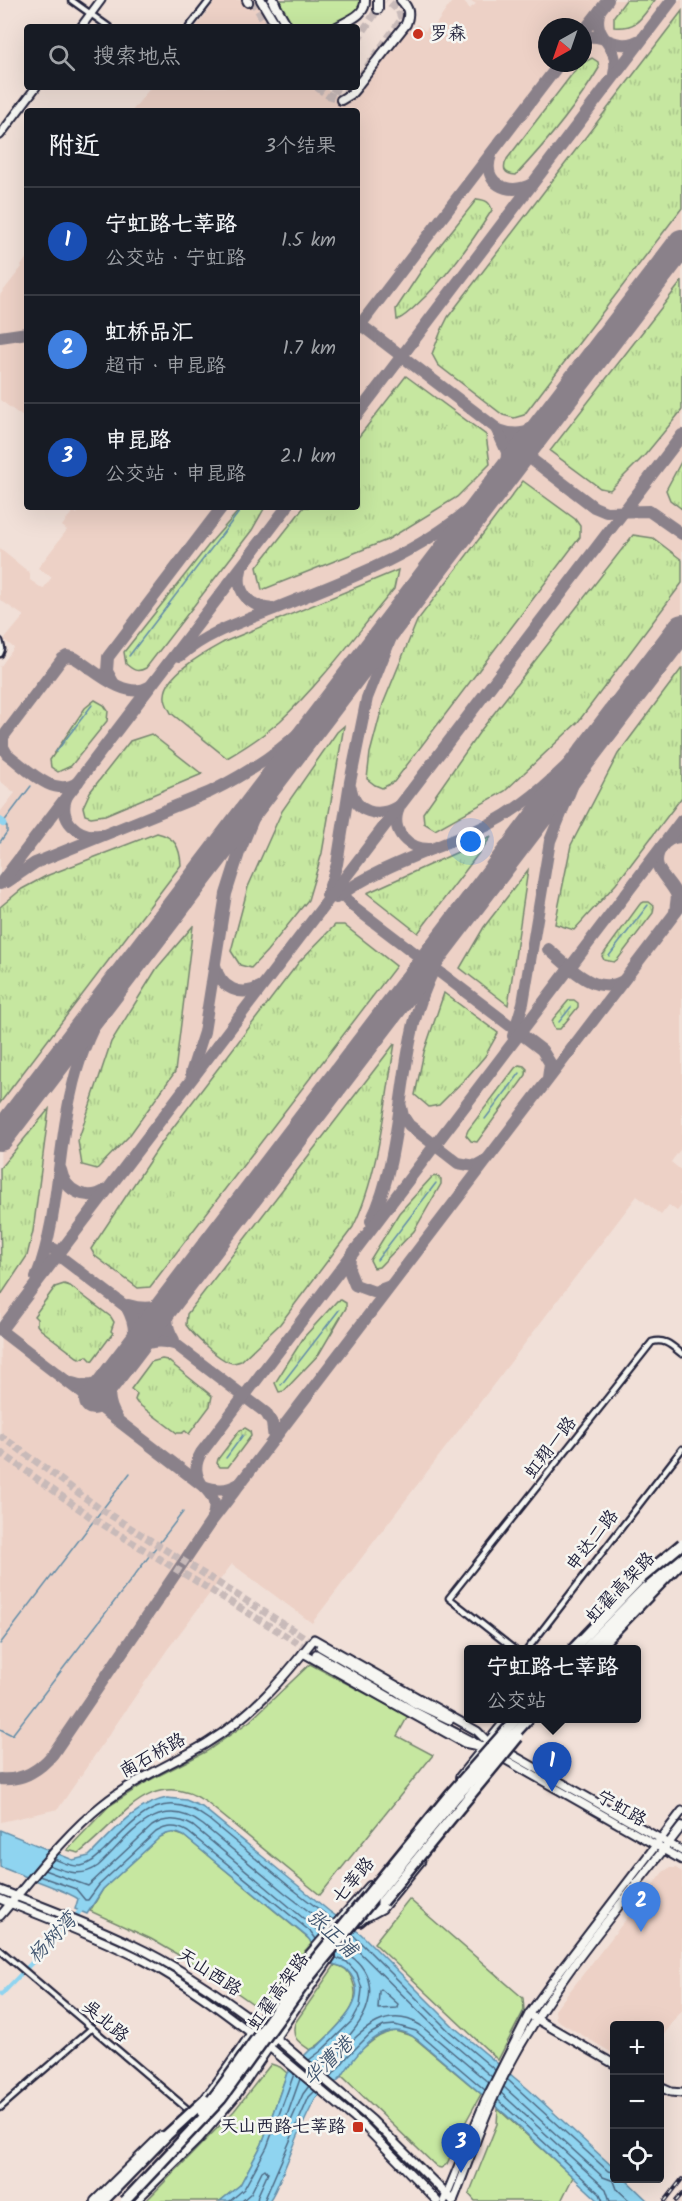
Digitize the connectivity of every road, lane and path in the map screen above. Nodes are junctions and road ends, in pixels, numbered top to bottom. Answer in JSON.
{"nodes":[{"id":1,"x":71,"y":0,"type":"edge"},
{"id":2,"x":101,"y":0,"type":"edge"},
{"id":3,"x":210,"y":0,"type":"edge"},
{"id":4,"x":365,"y":0,"type":"edge"},
{"id":5,"x":378,"y":0,"type":"edge"},
{"id":6,"x":401,"y":0,"type":"edge"},
{"id":7,"x":267,"y":1,"type":"edge"},
{"id":8,"x":378,"y":9,"type":"tunnel mouth"},
{"id":9,"x":91,"y":14,"type":"junction"},
{"id":10,"x":83,"y":24,"type":"edge"},
{"id":11,"x":105,"y":24,"type":"edge"},
{"id":12,"x":191,"y":24,"type":"edge"},
{"id":13,"x":276,"y":24,"type":"edge"},
{"id":14,"x":286,"y":24,"type":"edge"},
{"id":15,"x":342,"y":24,"type":"edge"},
{"id":16,"x":360,"y":83,"type":"edge"},
{"id":17,"x":34,"y":90,"type":"edge"},
{"id":18,"x":354,"y":90,"type":"edge"},
{"id":19,"x":341,"y":99,"type":"dead end"},
{"id":20,"x":0,"y":135,"type":"edge"},
{"id":21,"x":0,"y":641,"type":"edge"},
{"id":22,"x":1,"y":652,"type":"edge"},
{"id":23,"x":682,"y":1354,"type":"edge"},
{"id":24,"x":682,"y":1449,"type":"edge"},
{"id":25,"x":681,"y":1546,"type":"edge"},
{"id":26,"x":682,"y":1564,"type":"edge"},
{"id":27,"x":314,"y":1639,"type":"joint"},
{"id":28,"x":510,"y":1645,"type":"edge"},
{"id":29,"x":531,"y":1645,"type":"edge"},
{"id":30,"x":579,"y":1645,"type":"edge"},
{"id":31,"x":589,"y":1645,"type":"edge"},
{"id":32,"x":602,"y":1645,"type":"edge"},
{"id":33,"x":303,"y":1653,"type":"junction"},
{"id":34,"x":405,"y":1690,"type":"junction"},
{"id":35,"x":428,"y":1711,"type":"junction"},
{"id":36,"x":504,"y":1723,"type":"edge"},
{"id":37,"x":513,"y":1723,"type":"edge"},
{"id":38,"x":527,"y":1723,"type":"edge"},
{"id":39,"x":528,"y":1723,"type":"edge"},
{"id":40,"x":528,"y":1723,"type":"edge"},
{"id":41,"x":486,"y":1744,"type":"junction"},
{"id":42,"x":501,"y":1754,"type":"junction"},
{"id":43,"x":682,"y":1811,"type":"edge"},
{"id":44,"x":682,"y":1826,"type":"edge"},
{"id":45,"x":660,"y":1839,"type":"junction"},
{"id":46,"x":668,"y":1843,"type":"junction"},
{"id":47,"x":655,"y":1845,"type":"junction"},
{"id":48,"x":663,"y":1850,"type":"junction"},
{"id":49,"x":682,"y":1851,"type":"edge"},
{"id":50,"x":682,"y":1860,"type":"edge"},
{"id":51,"x":0,"y":1890,"type":"edge"},
{"id":52,"x":17,"y":1896,"type":"junction"},
{"id":53,"x":0,"y":1899,"type":"edge"},
{"id":54,"x":11,"y":1904,"type":"junction"},
{"id":55,"x":0,"y":1916,"type":"edge"},
{"id":56,"x":357,"y":1923,"type":"junction"},
{"id":57,"x":0,"y":1950,"type":"edge"},
{"id":58,"x":529,"y":2014,"type":"junction"},
{"id":59,"x":536,"y":2019,"type":"junction"},
{"id":60,"x":257,"y":2024,"type":"junction"},
{"id":61,"x":92,"y":2028,"type":"junction"},
{"id":62,"x":251,"y":2033,"type":"junction"},
{"id":63,"x":275,"y":2038,"type":"junction"},
{"id":64,"x":269,"y":2047,"type":"junction"},
{"id":65,"x":610,"y":2061,"type":"edge"},
{"id":66,"x":505,"y":2065,"type":"junction"},
{"id":67,"x":234,"y":2071,"type":"junction"},
{"id":68,"x":664,"y":2089,"type":"edge"},
{"id":69,"x":682,"y":2093,"type":"edge"},
{"id":70,"x":0,"y":2108,"type":"edge"},
{"id":71,"x":192,"y":2113,"type":"junction"},
{"id":72,"x":185,"y":2121,"type":"junction"},
{"id":73,"x":449,"y":2200,"type":"edge"},
{"id":74,"x":95,"y":2201,"type":"edge"},
{"id":75,"x":103,"y":2201,"type":"edge"},
{"id":76,"x":108,"y":2201,"type":"edge"},
{"id":77,"x":117,"y":2201,"type":"edge"},
{"id":78,"x":125,"y":2201,"type":"edge"},
{"id":79,"x":135,"y":2201,"type":"edge"},
{"id":80,"x":437,"y":2201,"type":"edge"}],
"edges":[{"from":1,"to":9,"type":"street"},
{"from":2,"to":9,"type":"main road"},
{"from":3,"to":12,"type":"street"},
{"from":4,"to":15,"type":"main road"},
{"from":5,"to":8,"type":"main road"},
{"from":6,"to":16,"type":"main road"},
{"from":7,"to":13,"type":"main road"},
{"from":7,"to":14,"type":"main road"},
{"from":9,"to":10,"type":"main road"},
{"from":9,"to":11,"type":"street"},
{"from":17,"to":20,"type":"main road"},
{"from":18,"to":19,"type":"main road"},
{"from":21,"to":22,"type":"street"},
{"from":23,"to":28,"type":"street","name":"虹翔一路"},
{"from":24,"to":29,"type":"street","name":"申达二路"},
{"from":25,"to":30,"type":"highway","bridge":true},
{"from":25,"to":31,"type":"highway","name":"虹翟高架路"},
{"from":26,"to":32,"type":"highway","name":"虹翟高架路"},
{"from":27,"to":33,"type":"main road","name":"南石桥路"},
{"from":27,"to":34,"type":"main road","name":"宁虹路"},
{"from":33,"to":41,"type":"main road","name":"宁虹路"},
{"from":33,"to":52,"type":"main road","name":"南石桥路"},
{"from":34,"to":35,"type":"main road"},
{"from":34,"to":41,"type":"main road","name":"宁虹路"},
{"from":35,"to":41,"type":"main road","name":"宁虹路"},
{"from":35,"to":41,"type":"main road","name":"宁虹路"},
{"from":36,"to":41,"type":"main road","name":"七莘路"},
{"from":37,"to":67,"type":"highway","name":"虹翟高架路","bridge":true},
{"from":38,"to":78,"type":"highway","name":"虹翟高架路","bridge":true},
{"from":39,"to":42,"type":"main road","name":"七莘路"},
{"from":40,"to":56,"type":"highway","bridge":true},
{"from":41,"to":42,"type":"main road","name":"宁虹路"},
{"from":41,"to":60,"type":"main road","name":"七莘路"},
{"from":42,"to":45,"type":"main road","name":"宁虹路"},
{"from":42,"to":47,"type":"main road","name":"宁虹路"},
{"from":42,"to":56,"type":"main road","name":"七莘路"},
{"from":43,"to":45,"type":"main road"},
{"from":44,"to":46,"type":"main road"},
{"from":45,"to":46,"type":"main road","name":"宁虹路"},
{"from":45,"to":47,"type":"main road"},
{"from":46,"to":48,"type":"main road"},
{"from":46,"to":49,"type":"main road","name":"宁虹路"},
{"from":47,"to":48,"type":"main road","name":"宁虹路"},
{"from":47,"to":58,"type":"main road"},
{"from":48,"to":50,"type":"main road","name":"宁虹路"},
{"from":48,"to":59,"type":"main road"},
{"from":51,"to":52,"type":"main road","name":"天山西路"},
{"from":52,"to":54,"type":"main road","name":"南石桥路"},
{"from":52,"to":60,"type":"main road","name":"天山西路"},
{"from":53,"to":54,"type":"main road","name":"天山西路"},
{"from":54,"to":55,"type":"main road","name":"南石桥路"},
{"from":54,"to":62,"type":"main road","name":"天山西路"},
{"from":56,"to":63,"type":"main road","name":"七莘路","bridge":true},
{"from":57,"to":61,"type":"street","name":"吴北路"},
{"from":58,"to":59,"type":"main road"},
{"from":58,"to":66,"type":"main road"},
{"from":59,"to":65,"type":"main road"},
{"from":59,"to":66,"type":"main road"},
{"from":60,"to":62,"type":"main road","name":"七莘路"},
{"from":60,"to":63,"type":"main road","name":"天山西路"},
{"from":61,"to":70,"type":"street"},
{"from":61,"to":71,"type":"street","name":"吴北路"},
{"from":62,"to":64,"type":"main road","name":"天山西路"},
{"from":62,"to":71,"type":"main road","name":"七莘路"},
{"from":63,"to":64,"type":"main road","name":"七莘路"},
{"from":63,"to":73,"type":"main road","name":"天山西路"},
{"from":64,"to":79,"type":"main road","name":"七莘路"},
{"from":64,"to":80,"type":"main road","name":"天山西路"},
{"from":66,"to":73,"type":"main road"},
{"from":67,"to":75,"type":"highway","bridge":true},
{"from":67,"to":77,"type":"highway","name":"虹翟高架路","bridge":true},
{"from":68,"to":69,"type":"main road"},
{"from":71,"to":72,"type":"main road","name":"七莘路"},
{"from":72,"to":74,"type":"main road"},
{"from":72,"to":76,"type":"main road","name":"七莘路"}]}
